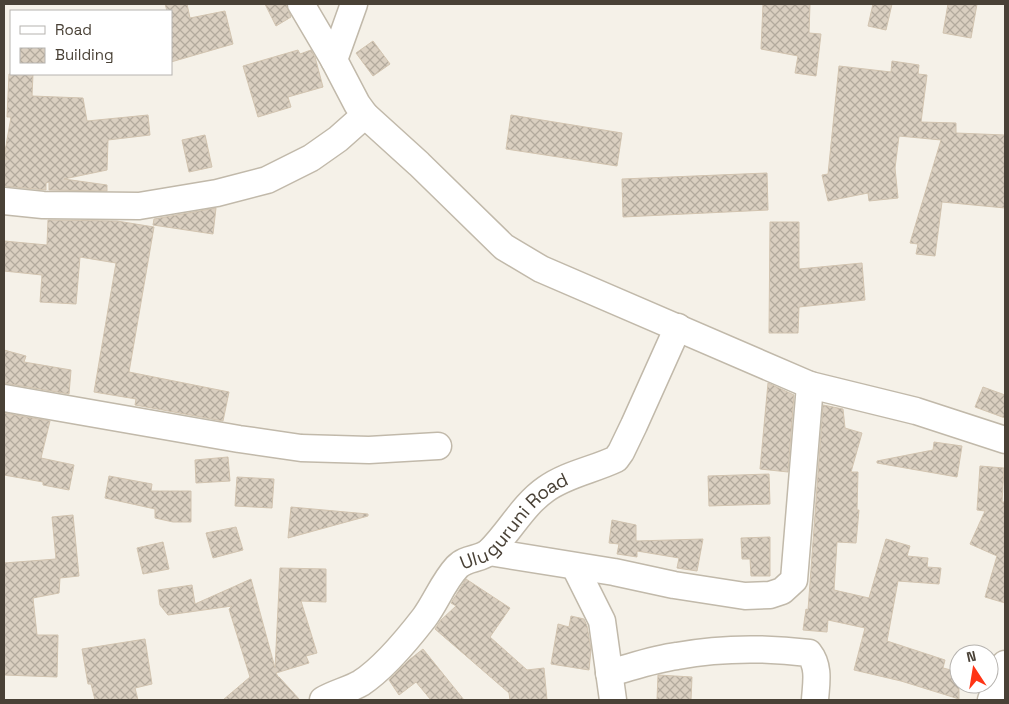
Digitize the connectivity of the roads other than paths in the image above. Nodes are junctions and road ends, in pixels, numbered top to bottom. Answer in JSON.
{"nodes":[{"id":1,"x":301,"y":4,"type":"edge"},
{"id":2,"x":354,"y":4,"type":"edge"},
{"id":3,"x":334,"y":60,"type":"junction"},
{"id":4,"x":365,"y":115,"type":"junction"},
{"id":5,"x":4,"y":201,"type":"edge"},
{"id":6,"x":678,"y":327,"type":"junction"},
{"id":7,"x":810,"y":385,"type":"junction"},
{"id":8,"x":4,"y":398,"type":"edge"},
{"id":9,"x":1005,"y":440,"type":"edge"},
{"id":10,"x":438,"y":446,"type":"dead end"},
{"id":11,"x":489,"y":552,"type":"junction"},
{"id":12,"x":575,"y":567,"type":"junction"},
{"id":13,"x":1005,"y":664,"type":"edge"},
{"id":14,"x":609,"y":673,"type":"junction"},
{"id":15,"x":323,"y":700,"type":"edge"},
{"id":16,"x":613,"y":700,"type":"edge"},
{"id":17,"x":815,"y":700,"type":"edge"},
{"id":18,"x":991,"y":700,"type":"edge"}],
"edges":[{"from":1,"to":3,"type":"street"},
{"from":2,"to":3,"type":"street"},
{"from":3,"to":4,"type":"street"},
{"from":4,"to":5,"type":"street"},
{"from":4,"to":6,"type":"street"},
{"from":6,"to":7,"type":"street"},
{"from":6,"to":11,"type":"street","name":"Uluguruni Road"},
{"from":7,"to":9,"type":"street"},
{"from":7,"to":12,"type":"street"},
{"from":8,"to":10,"type":"street"},
{"from":11,"to":12,"type":"street"},
{"from":11,"to":15,"type":"street","name":"Uluguruni Road"},
{"from":12,"to":14,"type":"street"},
{"from":13,"to":18,"type":"street"},
{"from":14,"to":16,"type":"street"},
{"from":14,"to":17,"type":"street"}]}
